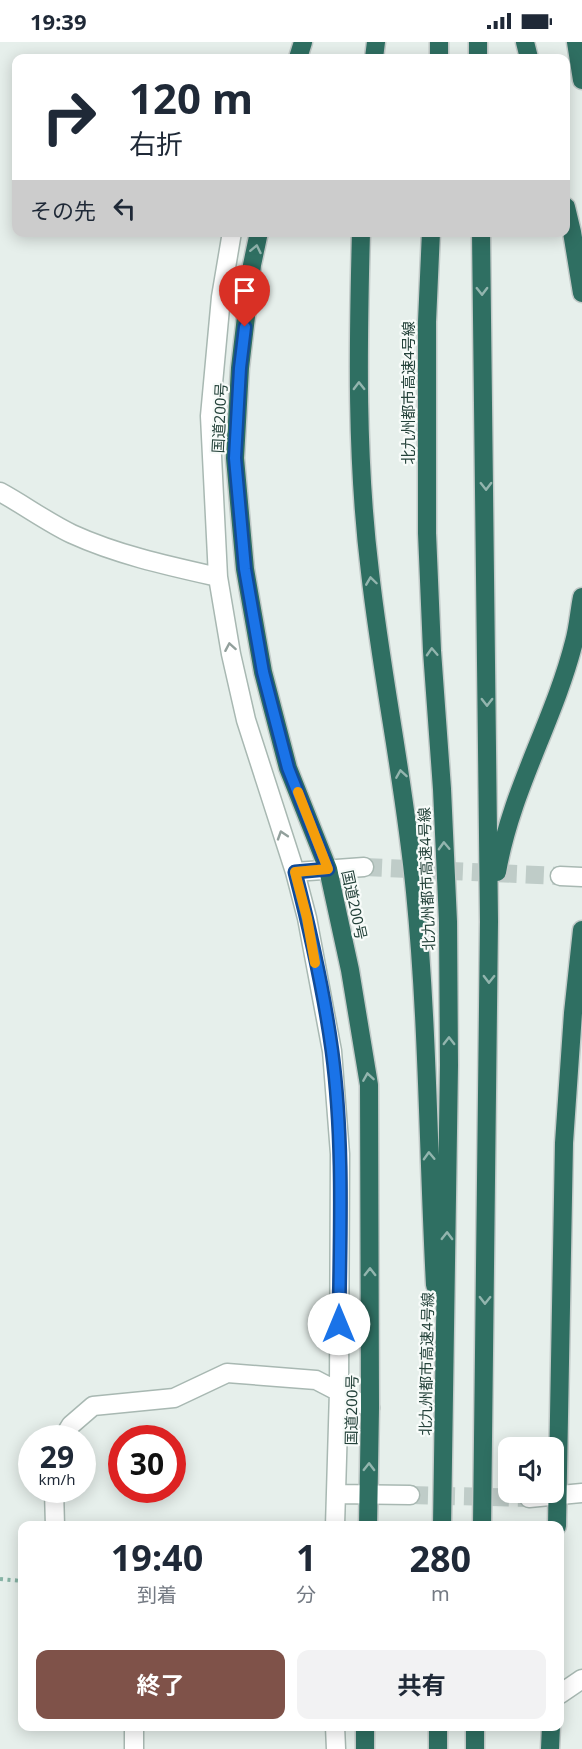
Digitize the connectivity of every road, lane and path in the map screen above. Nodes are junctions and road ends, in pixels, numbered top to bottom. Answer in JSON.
{"nodes":[{"id":1,"x":576,"y":42,"type":"edge"},
{"id":2,"x":582,"y":80,"type":"edge"},
{"id":3,"x":570,"y":224,"type":"edge"},
{"id":4,"x":231,"y":237,"type":"edge"},
{"id":5,"x":258,"y":237,"type":"edge"},
{"id":6,"x":361,"y":237,"type":"edge"},
{"id":7,"x":431,"y":237,"type":"edge"},
{"id":8,"x":481,"y":237,"type":"edge"},
{"id":9,"x":582,"y":293,"type":"edge"},
{"id":10,"x":0,"y":492,"type":"edge"},
{"id":11,"x":218,"y":577,"type":"junction"},
{"id":12,"x":582,"y":597,"type":"edge"},
{"id":13,"x":364,"y":867,"type":"tunnel mouth"},
{"id":14,"x":328,"y":869,"type":"junction"},
{"id":15,"x":295,"y":872,"type":"junction"},
{"id":16,"x":560,"y":876,"type":"tunnel mouth"},
{"id":17,"x":582,"y":877,"type":"edge"},
{"id":18,"x":489,"y":921,"type":"junction"},
{"id":19,"x":582,"y":930,"type":"edge"},
{"id":20,"x":339,"y":1391,"type":"junction"},
{"id":21,"x":370,"y":1408,"type":"junction"},
{"id":22,"x":71,"y":1425,"type":"edge"},
{"id":23,"x":559,"y":1437,"type":"edge"},
{"id":24,"x":444,"y":1445,"type":"junction"},
{"id":25,"x":582,"y":1493,"type":"edge"},
{"id":26,"x":336,"y":1494,"type":"junction"},
{"id":27,"x":368,"y":1494,"type":"junction"},
{"id":28,"x":410,"y":1495,"type":"tunnel mouth"},
{"id":29,"x":564,"y":1495,"type":"edge"},
{"id":30,"x":54,"y":1503,"type":"edge"},
{"id":31,"x":558,"y":1503,"type":"edge"},
{"id":32,"x":55,"y":1521,"type":"edge"},
{"id":33,"x":335,"y":1521,"type":"edge"},
{"id":34,"x":368,"y":1521,"type":"edge"},
{"id":35,"x":442,"y":1521,"type":"edge"},
{"id":36,"x":482,"y":1521,"type":"edge"},
{"id":37,"x":557,"y":1521,"type":"edge"},
{"id":38,"x":0,"y":1579,"type":"edge"},
{"id":39,"x":18,"y":1581,"type":"edge"},
{"id":40,"x":582,"y":1679,"type":"edge"},
{"id":41,"x":564,"y":1691,"type":"edge"},
{"id":42,"x":134,"y":1731,"type":"edge"},
{"id":43,"x":335,"y":1731,"type":"edge"},
{"id":44,"x":365,"y":1731,"type":"edge"},
{"id":45,"x":438,"y":1731,"type":"edge"},
{"id":46,"x":476,"y":1731,"type":"edge"},
{"id":47,"x":551,"y":1731,"type":"edge"},
{"id":48,"x":134,"y":1749,"type":"edge"},
{"id":49,"x":336,"y":1749,"type":"edge"},
{"id":50,"x":365,"y":1749,"type":"edge"},
{"id":51,"x":438,"y":1749,"type":"edge"},
{"id":52,"x":475,"y":1749,"type":"edge"},
{"id":53,"x":550,"y":1749,"type":"edge"}],
"edges":[{"from":1,"to":2,"type":"highway"},
{"from":3,"to":9,"type":"highway"},
{"from":4,"to":11,"type":"street"},
{"from":14,"to":5,"type":"highway","name":"国道200号","one_way":true},
{"from":24,"to":6,"type":"highway","one_way":true},
{"from":24,"to":7,"type":"highway","name":"北九州都市高速4号線","one_way":true},
{"from":8,"to":18,"type":"highway","one_way":true},
{"from":10,"to":11,"type":"street"},
{"from":15,"to":11,"type":"street","one_way":true},
{"from":12,"to":18,"type":"highway"},
{"from":13,"to":14,"type":"street"},
{"from":14,"to":15,"type":"street"},
{"from":21,"to":14,"type":"highway","name":"国道200号","one_way":true},
{"from":15,"to":20,"type":"street"},
{"from":16,"to":17,"type":"street"},
{"from":18,"to":36,"type":"highway","one_way":true},
{"from":19,"to":23,"type":"highway"},
{"from":20,"to":21,"type":"street"},
{"from":20,"to":22,"type":"street"},
{"from":20,"to":26,"type":"street"},
{"from":27,"to":21,"type":"highway","name":"国道200号","one_way":true},
{"from":24,"to":35,"type":"highway","name":"北九州都市高速4号線"},
{"from":25,"to":29,"type":"street"},
{"from":26,"to":27,"type":"street"},
{"from":26,"to":33,"type":"street"},
{"from":27,"to":28,"type":"street"},
{"from":27,"to":34,"type":"highway","name":"国道200号"},
{"from":30,"to":32,"type":"street"},
{"from":31,"to":37,"type":"highway"},
{"from":38,"to":39,"type":"path"},
{"from":40,"to":41,"type":"street"},
{"from":42,"to":48,"type":"street"},
{"from":43,"to":49,"type":"street"},
{"from":44,"to":50,"type":"highway"},
{"from":45,"to":51,"type":"highway"},
{"from":46,"to":52,"type":"highway"},
{"from":47,"to":53,"type":"highway"}]}
